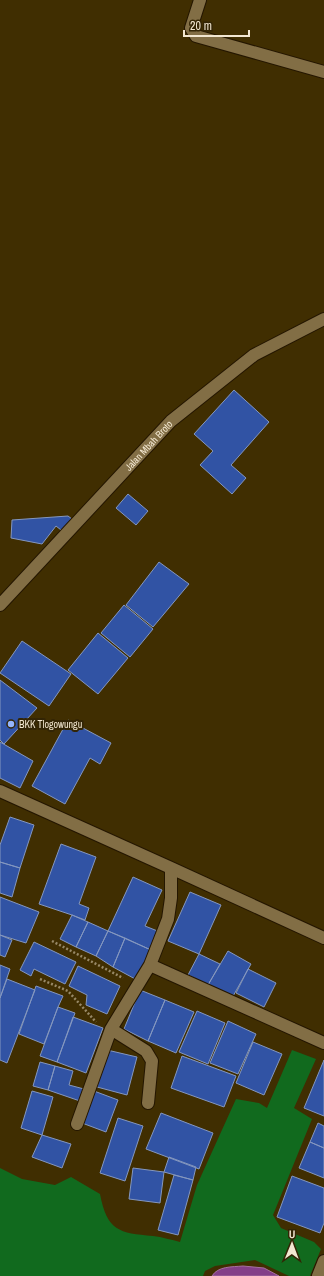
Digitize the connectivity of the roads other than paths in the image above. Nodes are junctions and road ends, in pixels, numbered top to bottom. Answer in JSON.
{"nodes":[{"id":1,"x":200,"y":0,"type":"edge"},
{"id":2,"x":324,"y":72,"type":"edge"},
{"id":3,"x":324,"y":319,"type":"edge"},
{"id":4,"x":0,"y":606,"type":"edge"},
{"id":5,"x":0,"y":791,"type":"edge"},
{"id":6,"x":171,"y":868,"type":"junction"},
{"id":7,"x":324,"y":938,"type":"edge"},
{"id":8,"x":150,"y":965,"type":"junction"},
{"id":9,"x":112,"y":1029,"type":"junction"},
{"id":10,"x":324,"y":1043,"type":"edge"},
{"id":11,"x":148,"y":1103,"type":"dead end"},
{"id":12,"x":77,"y":1124,"type":"dead end"},
{"id":13,"x":324,"y":1261,"type":"edge"},
{"id":14,"x":318,"y":1276,"type":"edge"}],
"edges":[{"from":1,"to":2,"type":"street"},
{"from":3,"to":4,"type":"street","name":"Jalan Mbah Broto"},
{"from":5,"to":6,"type":"street"},
{"from":6,"to":7,"type":"street"},
{"from":6,"to":8,"type":"street"},
{"from":8,"to":9,"type":"street"},
{"from":8,"to":10,"type":"street"},
{"from":9,"to":11,"type":"street"},
{"from":9,"to":12,"type":"street"},
{"from":13,"to":14,"type":"street"}]}
